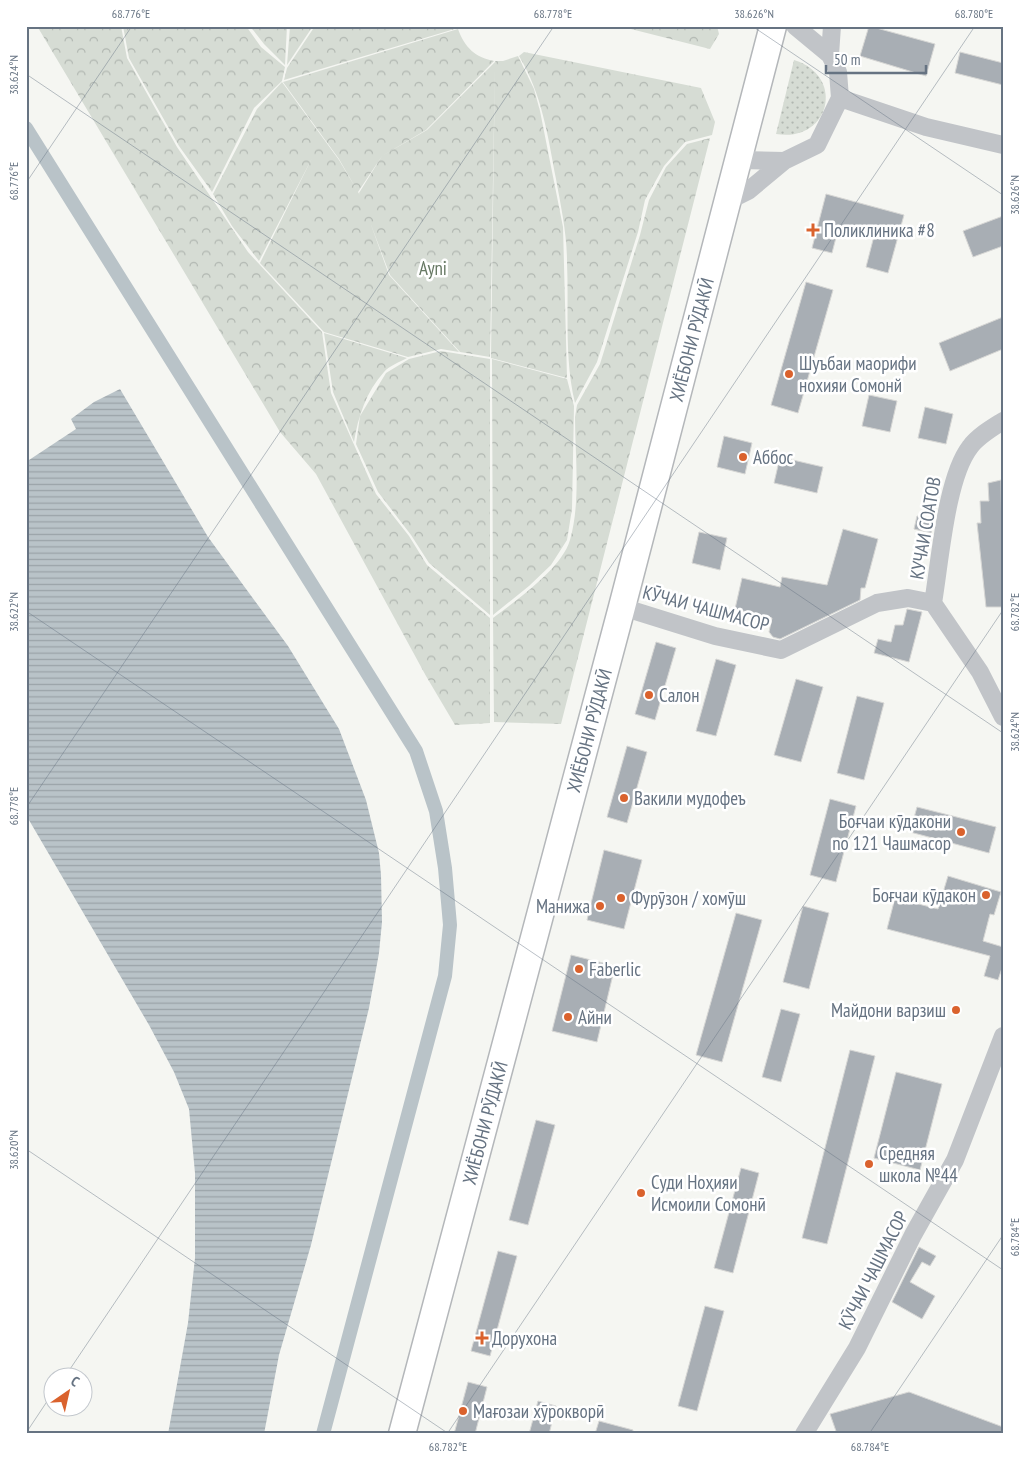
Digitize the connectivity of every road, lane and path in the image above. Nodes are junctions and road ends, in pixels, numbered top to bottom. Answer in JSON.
{"nodes":[{"id":1,"x":832,"y":26,"type":"edge"},
{"id":2,"x":800,"y":31,"type":"edge"},
{"id":3,"x":770,"y":36,"type":"edge"},
{"id":4,"x":830,"y":55,"type":"junction"},
{"id":5,"x":840,"y":98,"type":"junction"},
{"id":6,"x":1003,"y":145,"type":"edge"},
{"id":7,"x":738,"y":160,"type":"junction"},
{"id":8,"x":784,"y":161,"type":"junction"},
{"id":9,"x":726,"y":202,"type":"junction"},
{"id":10,"x":1003,"y":421,"type":"edge"},
{"id":11,"x":933,"y":603,"type":"junction"},
{"id":12,"x":622,"y":607,"type":"junction"},
{"id":13,"x":1003,"y":717,"type":"edge"},
{"id":14,"x":1003,"y":1036,"type":"edge"},
{"id":15,"x":402,"y":1434,"type":"edge"},
{"id":16,"x":804,"y":1434,"type":"edge"}],
"edges":[{"from":1,"to":4,"type":"street"},
{"from":2,"to":3,"type":"street"},
{"from":2,"to":4,"type":"street"},
{"from":3,"to":7,"type":"highway","name":"ХИЁБОНИ РӮДАКӢ"},
{"from":4,"to":5,"type":"street"},
{"from":5,"to":6,"type":"street"},
{"from":5,"to":8,"type":"street"},
{"from":7,"to":8,"type":"street"},
{"from":7,"to":9,"type":"highway","name":"ХИЁБОНИ РӮДАКӢ"},
{"from":8,"to":9,"type":"street"},
{"from":9,"to":12,"type":"highway","name":"ХИЁБОНИ РӮДАКӢ"},
{"from":10,"to":11,"type":"street","name":"КУЧАИ СОАТОВ"},
{"from":11,"to":12,"type":"street","name":"КӮЧАИ ЧАШМАСОР"},
{"from":11,"to":13,"type":"street"},
{"from":12,"to":15,"type":"highway","name":"ХИЁБОНИ РӮДАКӢ"},
{"from":14,"to":16,"type":"street","name":"КӮЧАИ ЧАШМАСОР"}]}
